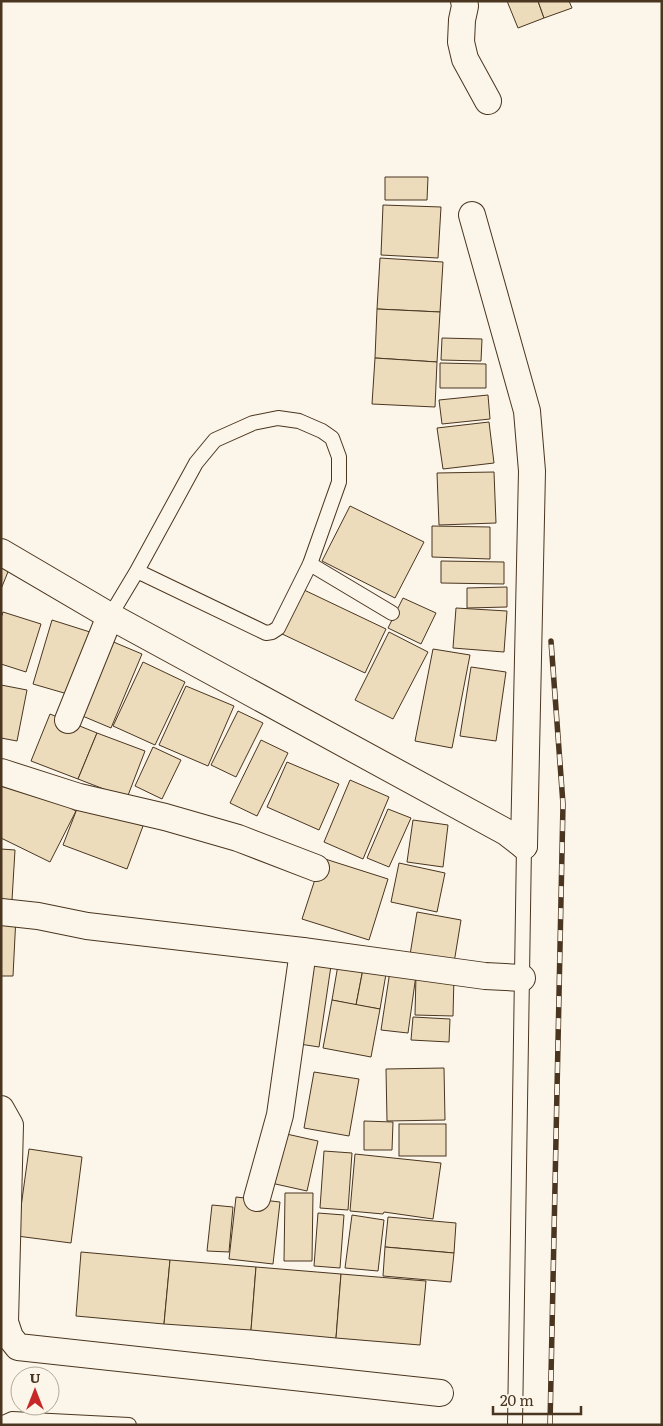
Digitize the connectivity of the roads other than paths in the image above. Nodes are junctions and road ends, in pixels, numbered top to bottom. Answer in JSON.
{"nodes":[{"id":1,"x":464,"y":1,"type":"edge"},
{"id":2,"x":488,"y":101,"type":"dead end"},
{"id":3,"x":472,"y":214,"type":"dead end"},
{"id":4,"x":1,"y":552,"type":"edge"},
{"id":5,"x":310,"y":564,"type":"junction"},
{"id":6,"x":137,"y":571,"type":"junction"},
{"id":7,"x":392,"y":613,"type":"dead end"},
{"id":8,"x":110,"y":616,"type":"junction"},
{"id":9,"x":68,"y":720,"type":"dead end"},
{"id":10,"x":1,"y":772,"type":"edge"},
{"id":11,"x":524,"y":846,"type":"junction"},
{"id":12,"x":316,"y":868,"type":"dead end"},
{"id":13,"x":1,"y":912,"type":"edge"},
{"id":14,"x":303,"y":951,"type":"junction"},
{"id":15,"x":522,"y":978,"type":"junction"},
{"id":16,"x":1,"y":1109,"type":"edge"},
{"id":17,"x":257,"y":1198,"type":"dead end"},
{"id":18,"x":440,"y":1392,"type":"dead end"},
{"id":19,"x":1,"y":1424,"type":"edge"},
{"id":20,"x":129,"y":1425,"type":"edge"},
{"id":21,"x":515,"y":1425,"type":"edge"}],
"edges":[{"from":1,"to":2,"type":"street"},
{"from":3,"to":11,"type":"street"},
{"from":4,"to":8,"type":"street"},
{"from":5,"to":6,"type":"lane"},
{"from":5,"to":6,"type":"lane"},
{"from":5,"to":7,"type":"lane"},
{"from":6,"to":8,"type":"lane"},
{"from":8,"to":9,"type":"street"},
{"from":8,"to":11,"type":"street"},
{"from":10,"to":12,"type":"street"},
{"from":11,"to":15,"type":"lane"},
{"from":13,"to":14,"type":"street"},
{"from":14,"to":15,"type":"street"},
{"from":14,"to":17,"type":"street"},
{"from":15,"to":21,"type":"lane"},
{"from":16,"to":18,"type":"street"},
{"from":19,"to":20,"type":"lane"}]}
